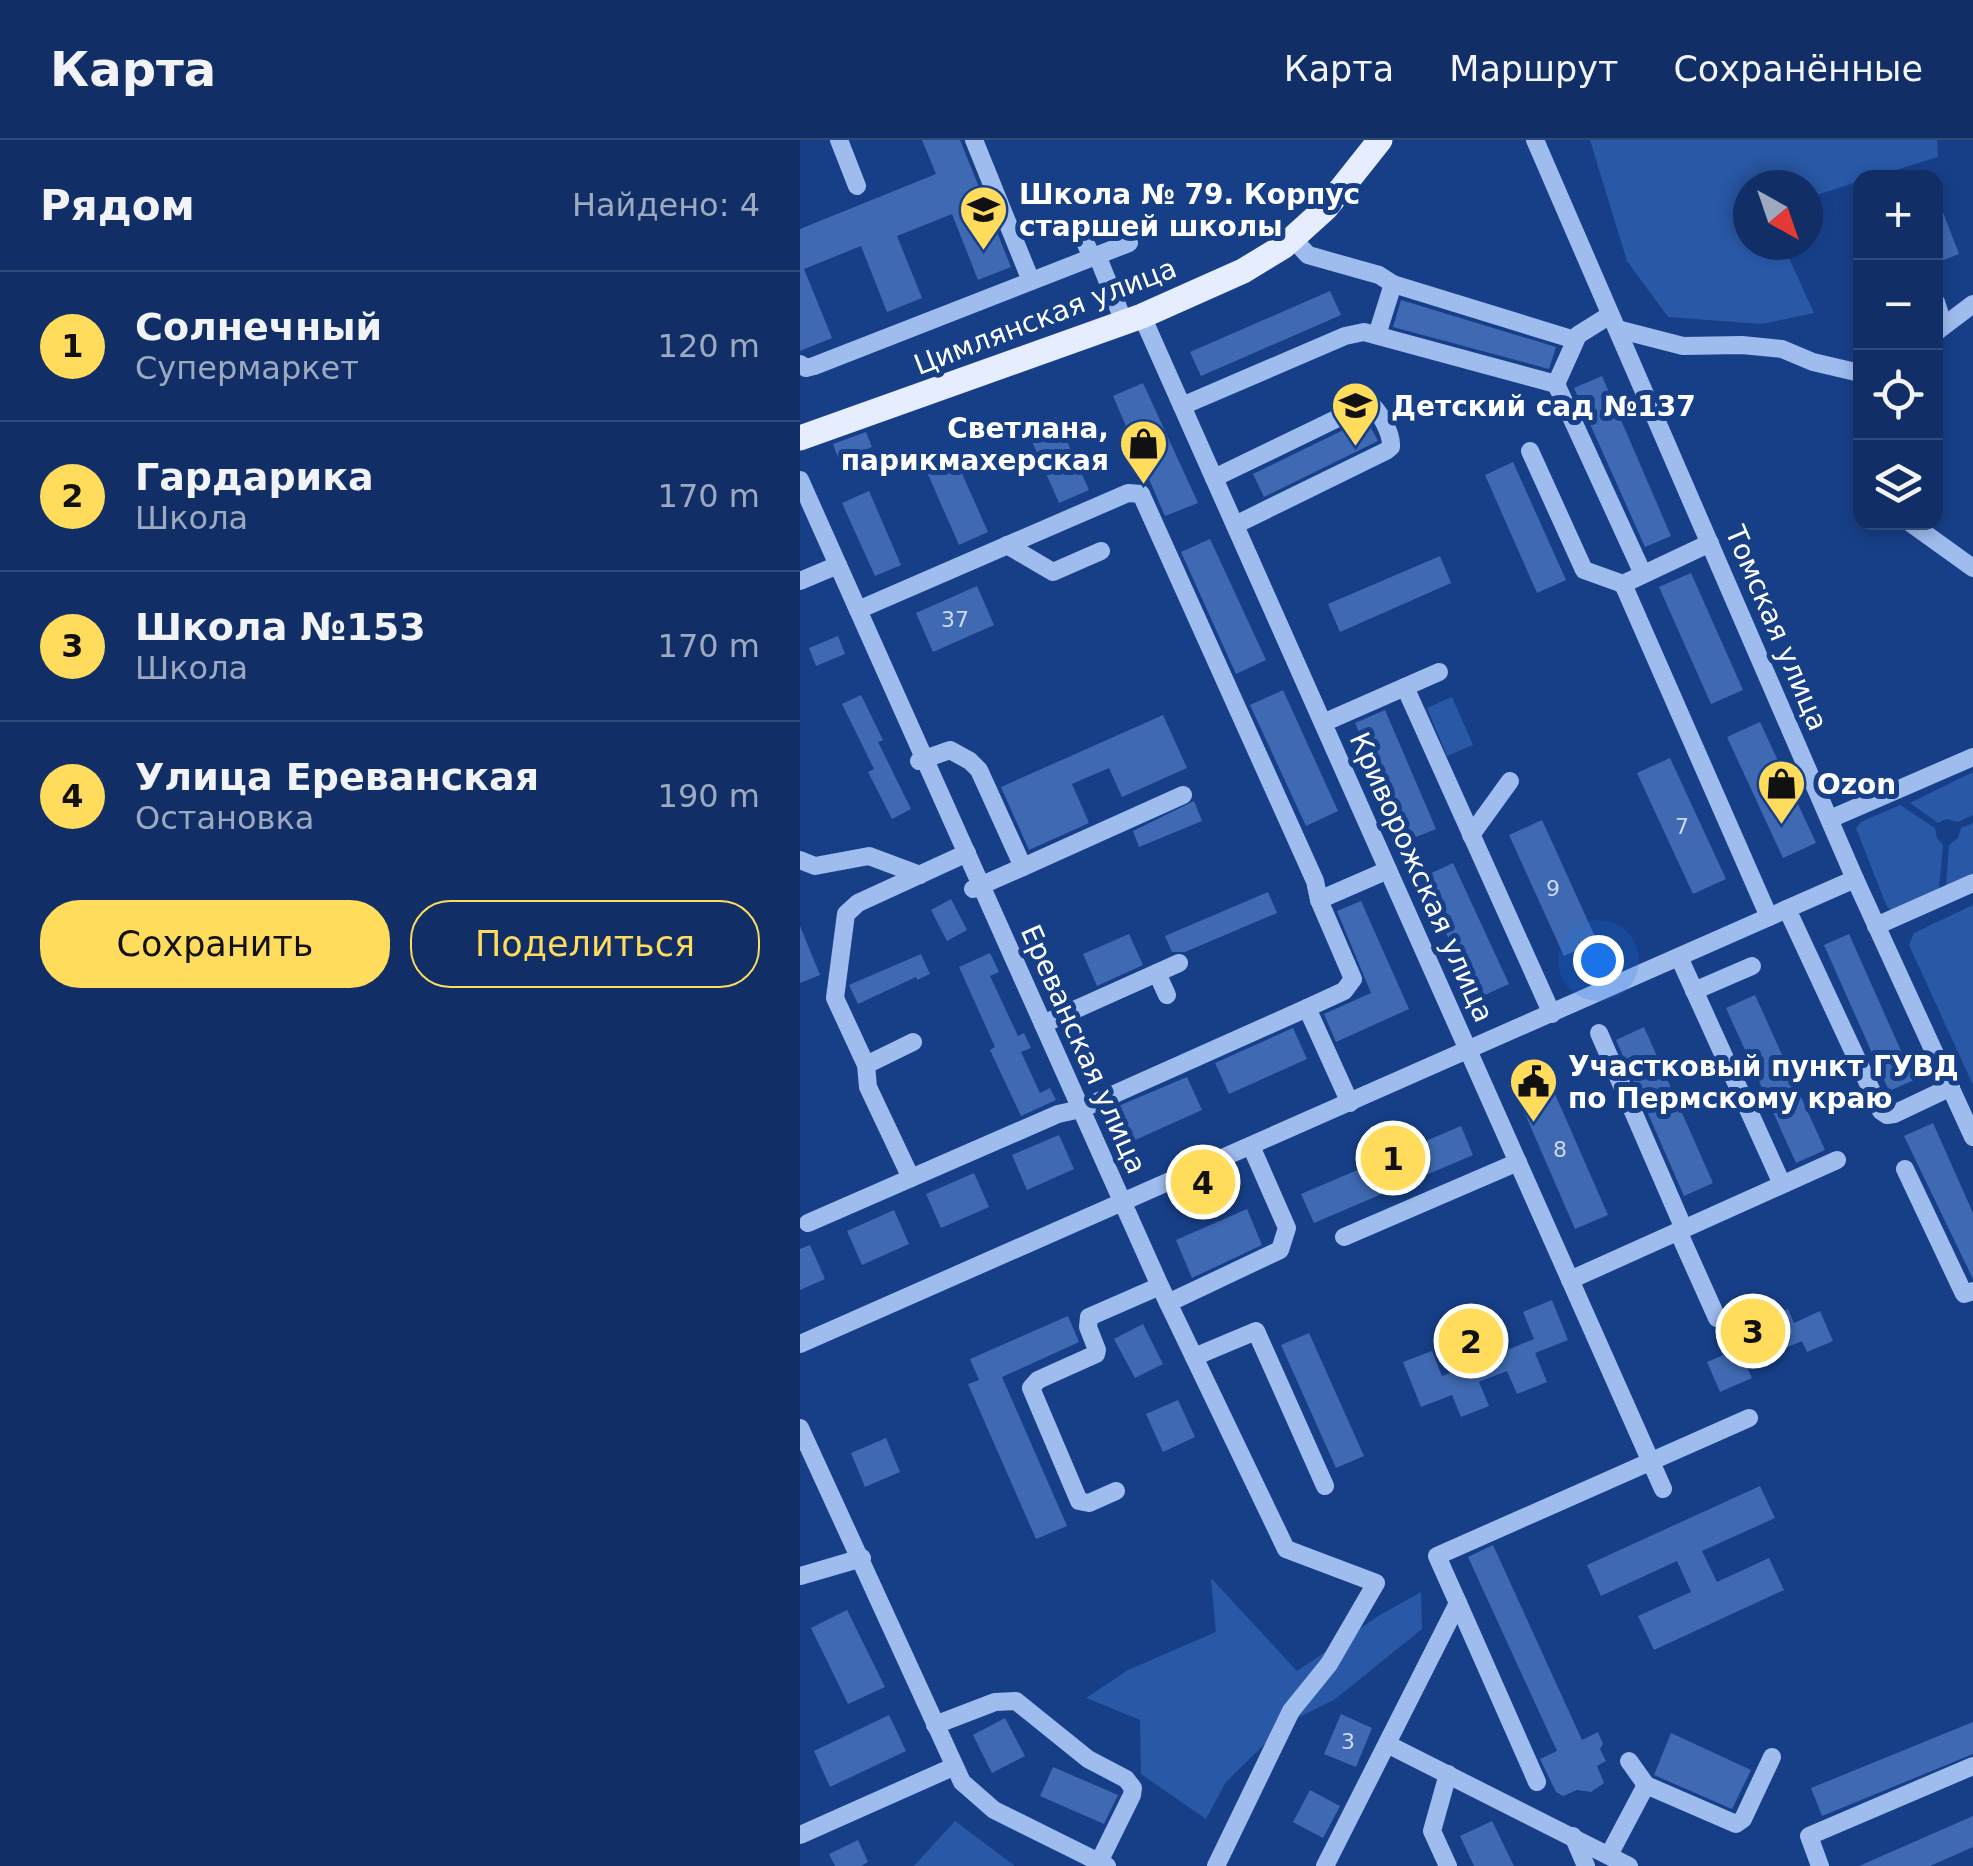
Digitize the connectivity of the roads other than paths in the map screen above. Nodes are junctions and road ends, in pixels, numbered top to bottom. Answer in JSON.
{"nodes":[{"id":1,"x":839,"y":140,"type":"edge"},
{"id":2,"x":974,"y":140,"type":"edge"},
{"id":3,"x":1380,"y":140,"type":"edge"},
{"id":4,"x":1535,"y":140,"type":"edge"},
{"id":5,"x":857,"y":186,"type":"dead end"},
{"id":6,"x":1078,"y":227,"type":"dead end"},
{"id":7,"x":1292,"y":238,"type":"junction"},
{"id":8,"x":1130,"y":242,"type":"dead end"},
{"id":9,"x":1094,"y":256,"type":"junction"},
{"id":10,"x":1030,"y":281,"type":"junction"},
{"id":11,"x":1392,"y":284,"type":"junction"},
{"id":12,"x":1973,"y":304,"type":"edge"},
{"id":13,"x":1133,"y":319,"type":"junction"},
{"id":14,"x":1614,"y":322,"type":"junction"},
{"id":15,"x":1943,"y":326,"type":"edge"},
{"id":16,"x":1377,"y":335,"type":"junction"},
{"id":17,"x":1574,"y":340,"type":"junction"},
{"id":18,"x":800,"y":364,"type":"edge"},
{"id":19,"x":1853,"y":372,"type":"edge"},
{"id":20,"x":1556,"y":384,"type":"junction"},
{"id":21,"x":1182,"y":406,"type":"junction"},
{"id":22,"x":800,"y":438,"type":"edge"},
{"id":23,"x":1530,"y":451,"type":"dead end"},
{"id":24,"x":1214,"y":478,"type":"junction"},
{"id":25,"x":800,"y":480,"type":"edge"},
{"id":26,"x":1235,"y":525,"type":"junction"},
{"id":27,"x":1920,"y":530,"type":"edge"},
{"id":28,"x":1710,"y":543,"type":"junction"},
{"id":29,"x":1007,"y":545,"type":"junction"},
{"id":30,"x":1101,"y":552,"type":"dead end"},
{"id":31,"x":838,"y":565,"type":"junction"},
{"id":32,"x":1973,"y":568,"type":"edge"},
{"id":33,"x":1642,"y":574,"type":"junction"},
{"id":34,"x":800,"y":581,"type":"edge"},
{"id":35,"x":1623,"y":584,"type":"junction"},
{"id":36,"x":858,"y":610,"type":"junction"},
{"id":37,"x":1439,"y":672,"type":"dead end"},
{"id":38,"x":1405,"y":688,"type":"junction"},
{"id":39,"x":1323,"y":723,"type":"junction"},
{"id":40,"x":1973,"y":758,"type":"edge"},
{"id":41,"x":922,"y":760,"type":"junction"},
{"id":42,"x":1510,"y":781,"type":"dead end"},
{"id":43,"x":1183,"y":796,"type":"dead end"},
{"id":44,"x":1830,"y":820,"type":"junction"},
{"id":45,"x":1472,"y":835,"type":"junction"},
{"id":46,"x":967,"y":853,"type":"junction"},
{"id":47,"x":800,"y":860,"type":"edge"},
{"id":48,"x":1023,"y":867,"type":"junction"},
{"id":49,"x":1388,"y":870,"type":"junction"},
{"id":50,"x":920,"y":875,"type":"junction"},
{"id":51,"x":1854,"y":878,"type":"junction"},
{"id":52,"x":1973,"y":883,"type":"edge"},
{"id":53,"x":976,"y":888,"type":"junction"},
{"id":54,"x":1320,"y":900,"type":"junction"},
{"id":55,"x":1787,"y":909,"type":"junction"},
{"id":56,"x":1769,"y":917,"type":"junction"},
{"id":57,"x":1876,"y":926,"type":"junction"},
{"id":58,"x":1679,"y":957,"type":"junction"},
{"id":59,"x":1179,"y":963,"type":"dead end"},
{"id":60,"x":1752,"y":966,"type":"dead end"},
{"id":61,"x":1157,"y":973,"type":"junction"},
{"id":62,"x":1694,"y":991,"type":"junction"},
{"id":63,"x":1166,"y":995,"type":"dead end"},
{"id":64,"x":1307,"y":1008,"type":"junction"},
{"id":65,"x":1552,"y":1014,"type":"junction"},
{"id":66,"x":1043,"y":1024,"type":"junction"},
{"id":67,"x":1598,"y":1033,"type":"dead end"},
{"id":68,"x":913,"y":1042,"type":"dead end"},
{"id":69,"x":1469,"y":1051,"type":"junction"},
{"id":70,"x":866,"y":1065,"type":"junction"},
{"id":71,"x":1951,"y":1088,"type":"junction"},
{"id":72,"x":1350,"y":1103,"type":"junction"},
{"id":73,"x":1081,"y":1109,"type":"junction"},
{"id":74,"x":1973,"y":1136,"type":"edge"},
{"id":75,"x":1252,"y":1146,"type":"junction"},
{"id":76,"x":1837,"y":1160,"type":"dead end"},
{"id":77,"x":1518,"y":1162,"type":"junction"},
{"id":78,"x":1905,"y":1169,"type":"dead end"},
{"id":79,"x":912,"y":1178,"type":"junction"},
{"id":80,"x":1782,"y":1184,"type":"junction"},
{"id":81,"x":1122,"y":1203,"type":"junction"},
{"id":82,"x":808,"y":1223,"type":"dead end"},
{"id":83,"x":1681,"y":1230,"type":"junction"},
{"id":84,"x":1344,"y":1237,"type":"dead end"},
{"id":85,"x":1570,"y":1280,"type":"junction"},
{"id":86,"x":1973,"y":1291,"type":"edge"},
{"id":87,"x":1164,"y":1294,"type":"junction"},
{"id":88,"x":1718,"y":1318,"type":"dead end"},
{"id":89,"x":800,"y":1344,"type":"edge"},
{"id":90,"x":1194,"y":1356,"type":"junction"},
{"id":91,"x":1749,"y":1418,"type":"dead end"},
{"id":92,"x":800,"y":1428,"type":"edge"},
{"id":93,"x":1651,"y":1461,"type":"junction"},
{"id":94,"x":1325,"y":1486,"type":"dead end"},
{"id":95,"x":1663,"y":1489,"type":"dead end"},
{"id":96,"x":1116,"y":1491,"type":"dead end"},
{"id":97,"x":862,"y":1558,"type":"junction"},
{"id":98,"x":800,"y":1576,"type":"edge"},
{"id":99,"x":1458,"y":1603,"type":"junction"},
{"id":100,"x":935,"y":1725,"type":"junction"},
{"id":101,"x":1387,"y":1744,"type":"junction"},
{"id":102,"x":1772,"y":1756,"type":"dead end"},
{"id":103,"x":1628,"y":1761,"type":"dead end"},
{"id":104,"x":1973,"y":1766,"type":"edge"},
{"id":105,"x":954,"y":1767,"type":"junction"},
{"id":106,"x":1448,"y":1774,"type":"junction"},
{"id":107,"x":1537,"y":1782,"type":"dead end"},
{"id":108,"x":1646,"y":1785,"type":"junction"},
{"id":109,"x":800,"y":1836,"type":"edge"},
{"id":110,"x":1573,"y":1836,"type":"junction"},
{"id":111,"x":1609,"y":1855,"type":"junction"},
{"id":112,"x":1103,"y":1864,"type":"edge"},
{"id":113,"x":1216,"y":1866,"type":"edge"},
{"id":114,"x":1326,"y":1866,"type":"edge"},
{"id":115,"x":1448,"y":1866,"type":"edge"},
{"id":116,"x":1586,"y":1866,"type":"edge"},
{"id":117,"x":1629,"y":1866,"type":"edge"},
{"id":118,"x":1820,"y":1866,"type":"edge"}],
"edges":[{"from":1,"to":5,"type":"street"},
{"from":2,"to":10,"type":"street"},
{"from":3,"to":7,"type":"main road","name":"Цимлянская улица"},
{"from":4,"to":14,"type":"street","name":"Томская улица"},
{"from":6,"to":9,"type":"street","name":"Криворожская улица"},
{"from":7,"to":11,"type":"street"},
{"from":7,"to":13,"type":"main road","name":"Цимлянская улица"},
{"from":8,"to":9,"type":"street"},
{"from":9,"to":10,"type":"street"},
{"from":9,"to":13,"type":"street","name":"Криворожская улица"},
{"from":10,"to":18,"type":"street"},
{"from":11,"to":16,"type":"street"},
{"from":11,"to":17,"type":"street"},
{"from":12,"to":15,"type":"street"},
{"from":13,"to":21,"type":"street","name":"Криворожская улица"},
{"from":13,"to":22,"type":"main road","name":"Цимлянская улица"},
{"from":14,"to":17,"type":"street"},
{"from":14,"to":19,"type":"street"},
{"from":14,"to":28,"type":"street","name":"Томская улица"},
{"from":16,"to":20,"type":"street"},
{"from":16,"to":21,"type":"street"},
{"from":17,"to":20,"type":"street"},
{"from":20,"to":33,"type":"street"},
{"from":21,"to":24,"type":"street","name":"Криворожская улица"},
{"from":23,"to":35,"type":"street"},
{"from":24,"to":26,"type":"street","name":"Криворожская улица"},
{"from":24,"to":26,"type":"street"},
{"from":25,"to":31,"type":"street","name":"Ереванская улица"},
{"from":26,"to":39,"type":"street","name":"Криворожская улица"},
{"from":27,"to":32,"type":"street"},
{"from":28,"to":33,"type":"street"},
{"from":28,"to":44,"type":"street","name":"Томская улица"},
{"from":29,"to":30,"type":"street"},
{"from":29,"to":36,"type":"street"},
{"from":29,"to":54,"type":"street"},
{"from":31,"to":34,"type":"street"},
{"from":31,"to":36,"type":"street","name":"Ереванская улица"},
{"from":33,"to":35,"type":"street"},
{"from":35,"to":56,"type":"street"},
{"from":36,"to":41,"type":"street","name":"Ереванская улица"},
{"from":37,"to":38,"type":"street"},
{"from":38,"to":39,"type":"street"},
{"from":38,"to":45,"type":"street"},
{"from":39,"to":49,"type":"street","name":"Криворожская улица"},
{"from":40,"to":44,"type":"street"},
{"from":41,"to":46,"type":"street","name":"Ереванская улица"},
{"from":41,"to":48,"type":"street"},
{"from":42,"to":45,"type":"street"},
{"from":43,"to":48,"type":"street"},
{"from":44,"to":51,"type":"street","name":"Томская улица"},
{"from":45,"to":65,"type":"street"},
{"from":46,"to":50,"type":"street"},
{"from":46,"to":53,"type":"street","name":"Ереванская улица"},
{"from":47,"to":50,"type":"street"},
{"from":48,"to":53,"type":"street"},
{"from":49,"to":54,"type":"street"},
{"from":49,"to":69,"type":"street","name":"Криворожская улица"},
{"from":50,"to":70,"type":"street"},
{"from":51,"to":55,"type":"street"},
{"from":51,"to":57,"type":"street","name":"Томская улица"},
{"from":52,"to":57,"type":"street"},
{"from":53,"to":66,"type":"street","name":"Ереванская улица"},
{"from":54,"to":64,"type":"street"},
{"from":55,"to":56,"type":"street"},
{"from":55,"to":71,"type":"street"},
{"from":56,"to":58,"type":"street"},
{"from":57,"to":71,"type":"street","name":"Томская улица"},
{"from":58,"to":62,"type":"street"},
{"from":58,"to":65,"type":"street"},
{"from":59,"to":61,"type":"street"},
{"from":60,"to":62,"type":"street"},
{"from":61,"to":63,"type":"street"},
{"from":61,"to":66,"type":"street"},
{"from":62,"to":80,"type":"street"},
{"from":64,"to":72,"type":"street"},
{"from":64,"to":73,"type":"street"},
{"from":65,"to":69,"type":"street"},
{"from":66,"to":73,"type":"street","name":"Ереванская улица"},
{"from":67,"to":83,"type":"street"},
{"from":68,"to":70,"type":"street"},
{"from":69,"to":72,"type":"street"},
{"from":69,"to":77,"type":"street","name":"Криворожская улица"},
{"from":70,"to":79,"type":"street"},
{"from":71,"to":74,"type":"street","name":"Томская улица"},
{"from":72,"to":75,"type":"street"},
{"from":73,"to":79,"type":"street"},
{"from":73,"to":81,"type":"street","name":"Ереванская улица"},
{"from":75,"to":81,"type":"street"},
{"from":75,"to":87,"type":"street"},
{"from":76,"to":80,"type":"street"},
{"from":77,"to":84,"type":"street"},
{"from":77,"to":85,"type":"street","name":"Криворожская улица"},
{"from":78,"to":86,"type":"street"},
{"from":79,"to":82,"type":"street"},
{"from":80,"to":83,"type":"street"},
{"from":81,"to":87,"type":"street","name":"Ереванская улица"},
{"from":81,"to":89,"type":"street"},
{"from":83,"to":85,"type":"street"},
{"from":83,"to":88,"type":"street"},
{"from":85,"to":93,"type":"street","name":"Криворожская улица"},
{"from":87,"to":90,"type":"street","name":"Ереванская улица"},
{"from":87,"to":96,"type":"street"},
{"from":90,"to":94,"type":"street"},
{"from":90,"to":113,"type":"street","name":"Ереванская улица"},
{"from":91,"to":93,"type":"street"},
{"from":92,"to":97,"type":"street"},
{"from":93,"to":95,"type":"street","name":"Криворожская улица"},
{"from":93,"to":99,"type":"street"},
{"from":97,"to":98,"type":"street"},
{"from":97,"to":100,"type":"street"},
{"from":99,"to":101,"type":"street"},
{"from":99,"to":107,"type":"street"},
{"from":100,"to":105,"type":"street"},
{"from":100,"to":112,"type":"street"},
{"from":101,"to":106,"type":"street"},
{"from":101,"to":114,"type":"street"},
{"from":102,"to":108,"type":"street"},
{"from":103,"to":108,"type":"street"},
{"from":104,"to":118,"type":"street"},
{"from":105,"to":109,"type":"street"},
{"from":105,"to":112,"type":"street"},
{"from":106,"to":110,"type":"street"},
{"from":106,"to":115,"type":"street"},
{"from":108,"to":111,"type":"street"},
{"from":110,"to":111,"type":"street"},
{"from":110,"to":116,"type":"street"},
{"from":111,"to":117,"type":"street"}]}
